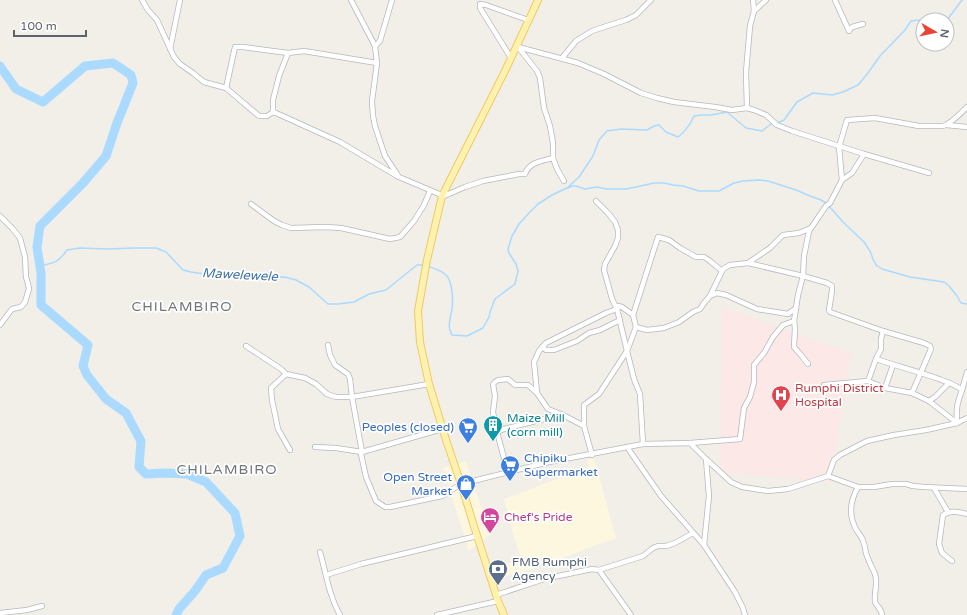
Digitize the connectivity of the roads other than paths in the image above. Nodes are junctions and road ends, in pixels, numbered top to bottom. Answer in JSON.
{"nodes":[{"id":1,"x":142,"y":0,"type":"edge"},
{"id":2,"x":180,"y":0,"type":"edge"},
{"id":3,"x":351,"y":0,"type":"edge"},
{"id":4,"x":392,"y":0,"type":"edge"},
{"id":5,"x":538,"y":0,"type":"edge"},
{"id":6,"x":651,"y":0,"type":"edge"},
{"id":7,"x":753,"y":0,"type":"edge"},
{"id":8,"x":766,"y":0,"type":"edge"},
{"id":9,"x":835,"y":0,"type":"edge"},
{"id":10,"x":754,"y":11,"type":"junction"},
{"id":11,"x":528,"y":20,"type":"junction"},
{"id":12,"x":863,"y":24,"type":"dead end"},
{"id":13,"x":375,"y":46,"type":"junction"},
{"id":14,"x":518,"y":46,"type":"junction"},
{"id":15,"x":170,"y":49,"type":"junction"},
{"id":16,"x":288,"y":53,"type":"junction"},
{"id":17,"x":511,"y":58,"type":"junction"},
{"id":18,"x":562,"y":58,"type":"junction"},
{"id":19,"x":377,"y":63,"type":"junction"},
{"id":20,"x":226,"y":88,"type":"junction"},
{"id":21,"x":967,"y":107,"type":"edge"},
{"id":22,"x":747,"y":108,"type":"junction"},
{"id":23,"x":273,"y":112,"type":"junction"},
{"id":24,"x":946,"y":125,"type":"junction"},
{"id":25,"x":967,"y":127,"type":"edge"},
{"id":26,"x":839,"y":147,"type":"junction"},
{"id":27,"x":864,"y":154,"type":"junction"},
{"id":28,"x":553,"y":158,"type":"junction"},
{"id":29,"x":929,"y":173,"type":"dead end"},
{"id":30,"x":399,"y":177,"type":"junction"},
{"id":31,"x":842,"y":180,"type":"junction"},
{"id":32,"x":564,"y":181,"type":"dead end"},
{"id":33,"x":430,"y":191,"type":"junction"},
{"id":34,"x":442,"y":196,"type":"junction"},
{"id":35,"x":596,"y":201,"type":"dead end"},
{"id":36,"x":250,"y":204,"type":"dead end"},
{"id":37,"x":0,"y":216,"type":"edge"},
{"id":38,"x":811,"y":228,"type":"junction"},
{"id":39,"x":748,"y":263,"type":"junction"},
{"id":40,"x":722,"y":271,"type":"junction"},
{"id":41,"x":804,"y":276,"type":"junction"},
{"id":42,"x":710,"y":296,"type":"junction"},
{"id":43,"x":796,"y":308,"type":"junction"},
{"id":44,"x":617,"y":309,"type":"junction"},
{"id":45,"x":632,"y":315,"type":"junction"},
{"id":46,"x":620,"y":320,"type":"junction"},
{"id":47,"x":794,"y":321,"type":"junction"},
{"id":48,"x":0,"y":325,"type":"edge"},
{"id":49,"x":636,"y":327,"type":"junction"},
{"id":50,"x":884,"y":331,"type":"junction"},
{"id":51,"x":328,"y":345,"type":"dead end"},
{"id":52,"x":246,"y":346,"type":"dead end"},
{"id":53,"x":542,"y":347,"type":"junction"},
{"id":54,"x":627,"y":351,"type":"junction"},
{"id":55,"x":876,"y":359,"type":"junction"},
{"id":56,"x":808,"y":364,"type":"dead end"},
{"id":57,"x":893,"y":365,"type":"junction"},
{"id":58,"x":967,"y":372,"type":"edge"},
{"id":59,"x":921,"y":373,"type":"junction"},
{"id":60,"x":286,"y":374,"type":"junction"},
{"id":61,"x":868,"y":381,"type":"junction"},
{"id":62,"x":949,"y":383,"type":"junction"},
{"id":63,"x":429,"y":384,"type":"junction"},
{"id":64,"x":824,"y":385,"type":"dead end"},
{"id":65,"x":885,"y":388,"type":"junction"},
{"id":66,"x":962,"y":390,"type":"junction"},
{"id":67,"x":537,"y":393,"type":"junction"},
{"id":68,"x":912,"y":393,"type":"junction"},
{"id":69,"x":352,"y":397,"type":"junction"},
{"id":70,"x":928,"y":401,"type":"junction"},
{"id":71,"x":563,"y":415,"type":"junction"},
{"id":72,"x":967,"y":418,"type":"edge"},
{"id":73,"x":957,"y":423,"type":"junction"},
{"id":74,"x":584,"y":426,"type":"junction"},
{"id":75,"x":442,"y":429,"type":"junction"},
{"id":76,"x":497,"y":432,"type":"junction"},
{"id":77,"x":690,"y":443,"type":"junction"},
{"id":78,"x":643,"y":444,"type":"junction"},
{"id":79,"x":315,"y":447,"type":"dead end"},
{"id":80,"x":627,"y":447,"type":"junction"},
{"id":81,"x":290,"y":450,"type":"dead end"},
{"id":82,"x":362,"y":452,"type":"junction"},
{"id":83,"x":592,"y":455,"type":"junction"},
{"id":84,"x":706,"y":459,"type":"junction"},
{"id":85,"x":508,"y":472,"type":"junction"},
{"id":86,"x":828,"y":476,"type":"junction"},
{"id":87,"x":461,"y":484,"type":"junction"},
{"id":88,"x":858,"y":486,"type":"junction"},
{"id":89,"x":934,"y":488,"type":"junction"},
{"id":90,"x":967,"y":489,"type":"edge"},
{"id":91,"x":948,"y":512,"type":"junction"},
{"id":92,"x":967,"y":514,"type":"edge"},
{"id":93,"x":693,"y":533,"type":"junction"},
{"id":94,"x":477,"y":536,"type":"junction"},
{"id":95,"x":704,"y":545,"type":"junction"},
{"id":96,"x":320,"y":552,"type":"dead end"},
{"id":97,"x":952,"y":561,"type":"dead end"},
{"id":98,"x":599,"y":570,"type":"junction"},
{"id":99,"x":326,"y":575,"type":"junction"},
{"id":100,"x":497,"y":598,"type":"junction"},
{"id":101,"x":42,"y":606,"type":"dead end"},
{"id":102,"x":0,"y":613,"type":"edge"},
{"id":103,"x":340,"y":615,"type":"edge"},
{"id":104,"x":437,"y":615,"type":"edge"},
{"id":105,"x":504,"y":615,"type":"edge"},
{"id":106,"x":631,"y":615,"type":"edge"},
{"id":107,"x":745,"y":615,"type":"edge"},
{"id":108,"x":882,"y":615,"type":"edge"}],
"edges":[{"from":1,"to":15,"type":"street"},
{"from":2,"to":15,"type":"street"},
{"from":3,"to":13,"type":"street"},
{"from":4,"to":13,"type":"street"},
{"from":5,"to":11,"type":"main road"},
{"from":6,"to":18,"type":"street"},
{"from":7,"to":10,"type":"street"},
{"from":8,"to":10,"type":"street"},
{"from":9,"to":12,"type":"street"},
{"from":10,"to":22,"type":"street"},
{"from":11,"to":14,"type":"main road"},
{"from":11,"to":17,"type":"street"},
{"from":13,"to":19,"type":"street"},
{"from":14,"to":17,"type":"main road"},
{"from":14,"to":18,"type":"street"},
{"from":14,"to":28,"type":"street"},
{"from":15,"to":20,"type":"street"},
{"from":16,"to":19,"type":"street"},
{"from":16,"to":20,"type":"street"},
{"from":16,"to":23,"type":"street"},
{"from":17,"to":34,"type":"main road"},
{"from":18,"to":22,"type":"street"},
{"from":19,"to":30,"type":"street"},
{"from":20,"to":23,"type":"street"},
{"from":21,"to":24,"type":"street"},
{"from":22,"to":26,"type":"street"},
{"from":23,"to":30,"type":"street"},
{"from":24,"to":25,"type":"street"},
{"from":24,"to":26,"type":"street"},
{"from":26,"to":27,"type":"street"},
{"from":26,"to":31,"type":"street"},
{"from":27,"to":29,"type":"street"},
{"from":27,"to":31,"type":"street"},
{"from":28,"to":32,"type":"street"},
{"from":28,"to":34,"type":"street"},
{"from":30,"to":33,"type":"street"},
{"from":31,"to":38,"type":"street"},
{"from":33,"to":34,"type":"street"},
{"from":33,"to":36,"type":"street"},
{"from":34,"to":63,"type":"main road"},
{"from":35,"to":44,"type":"street"},
{"from":37,"to":48,"type":"street"},
{"from":38,"to":39,"type":"street"},
{"from":38,"to":41,"type":"street"},
{"from":39,"to":40,"type":"street"},
{"from":39,"to":41,"type":"street"},
{"from":40,"to":42,"type":"street"},
{"from":40,"to":45,"type":"street"},
{"from":41,"to":43,"type":"street"},
{"from":41,"to":50,"type":"street"},
{"from":42,"to":43,"type":"street"},
{"from":42,"to":49,"type":"street"},
{"from":43,"to":47,"type":"street"},
{"from":44,"to":45,"type":"street"},
{"from":44,"to":46,"type":"street"},
{"from":44,"to":53,"type":"street"},
{"from":45,"to":49,"type":"street"},
{"from":46,"to":53,"type":"street"},
{"from":46,"to":54,"type":"street"},
{"from":47,"to":56,"type":"street"},
{"from":47,"to":77,"type":"street"},
{"from":49,"to":54,"type":"street"},
{"from":50,"to":55,"type":"street"},
{"from":50,"to":59,"type":"street"},
{"from":51,"to":69,"type":"street"},
{"from":52,"to":60,"type":"street"},
{"from":53,"to":67,"type":"street"},
{"from":54,"to":74,"type":"street"},
{"from":54,"to":78,"type":"street"},
{"from":55,"to":57,"type":"street"},
{"from":55,"to":61,"type":"street"},
{"from":57,"to":59,"type":"street"},
{"from":57,"to":65,"type":"street"},
{"from":58,"to":66,"type":"street"},
{"from":59,"to":62,"type":"street"},
{"from":59,"to":68,"type":"street"},
{"from":60,"to":69,"type":"street"},
{"from":60,"to":81,"type":"street"},
{"from":61,"to":64,"type":"street"},
{"from":61,"to":65,"type":"street"},
{"from":62,"to":66,"type":"street"},
{"from":62,"to":70,"type":"street"},
{"from":63,"to":69,"type":"street"},
{"from":63,"to":75,"type":"main road"},
{"from":65,"to":68,"type":"street"},
{"from":66,"to":73,"type":"street"},
{"from":67,"to":71,"type":"street"},
{"from":67,"to":76,"type":"street"},
{"from":68,"to":70,"type":"street"},
{"from":69,"to":82,"type":"street"},
{"from":70,"to":73,"type":"street"},
{"from":71,"to":74,"type":"street"},
{"from":71,"to":76,"type":"street"},
{"from":72,"to":73,"type":"street"},
{"from":73,"to":86,"type":"street"},
{"from":74,"to":83,"type":"street"},
{"from":75,"to":82,"type":"street"},
{"from":75,"to":87,"type":"main road"},
{"from":76,"to":85,"type":"street"},
{"from":77,"to":78,"type":"street"},
{"from":77,"to":84,"type":"street"},
{"from":78,"to":80,"type":"street"},
{"from":79,"to":82,"type":"street"},
{"from":80,"to":83,"type":"street"},
{"from":80,"to":93,"type":"street"},
{"from":82,"to":87,"type":"street"},
{"from":83,"to":85,"type":"street"},
{"from":84,"to":86,"type":"street"},
{"from":84,"to":95,"type":"street"},
{"from":85,"to":87,"type":"street"},
{"from":86,"to":88,"type":"street"},
{"from":87,"to":94,"type":"main road"},
{"from":88,"to":89,"type":"street"},
{"from":88,"to":108,"type":"street"},
{"from":89,"to":90,"type":"street"},
{"from":89,"to":91,"type":"street"},
{"from":91,"to":92,"type":"street"},
{"from":91,"to":97,"type":"street"},
{"from":93,"to":95,"type":"street"},
{"from":93,"to":98,"type":"street"},
{"from":94,"to":99,"type":"street"},
{"from":94,"to":100,"type":"main road"},
{"from":95,"to":107,"type":"street"},
{"from":96,"to":99,"type":"street"},
{"from":98,"to":100,"type":"street"},
{"from":98,"to":106,"type":"street"},
{"from":99,"to":103,"type":"street"},
{"from":100,"to":104,"type":"street"},
{"from":100,"to":105,"type":"main road"},
{"from":101,"to":102,"type":"street"}]}
